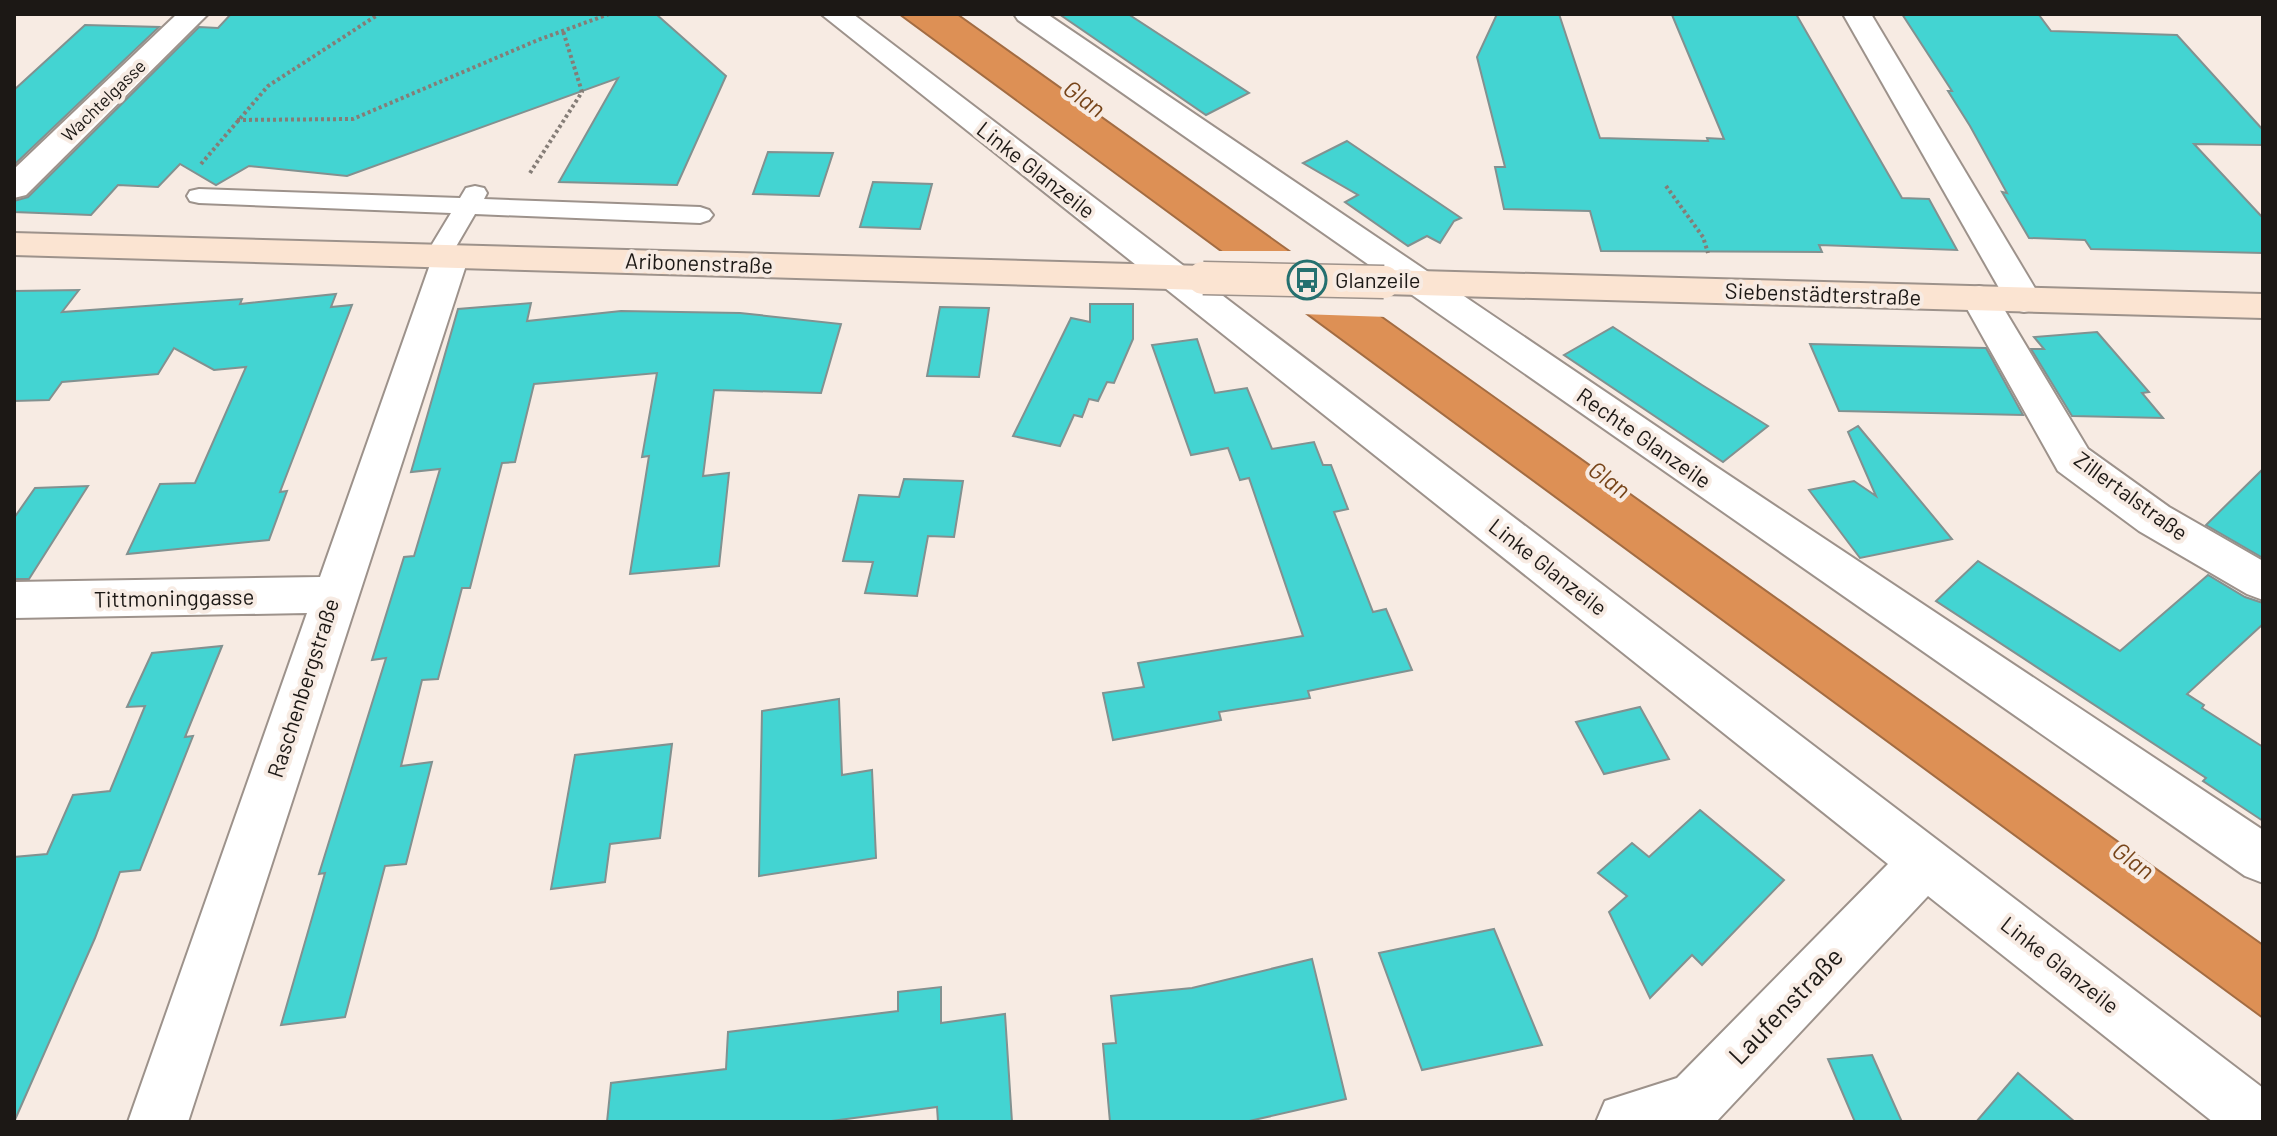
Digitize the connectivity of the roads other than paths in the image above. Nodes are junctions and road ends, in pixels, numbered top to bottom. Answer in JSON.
{"nodes":[{"id":1,"x":194,"y":14,"type":"edge"},
{"id":2,"x":835,"y":14,"type":"edge"},
{"id":3,"x":1028,"y":14,"type":"edge"},
{"id":4,"x":1857,"y":14,"type":"edge"},
{"id":5,"x":196,"y":185,"type":"road end"},
{"id":6,"x":14,"y":188,"type":"edge"},
{"id":7,"x":472,"y":198,"type":"junction"},
{"id":8,"x":700,"y":215,"type":"dead end"},
{"id":9,"x":14,"y":244,"type":"edge"},
{"id":10,"x":444,"y":256,"type":"junction"},
{"id":11,"x":1189,"y":278,"type":"junction"},
{"id":12,"x":1401,"y":282,"type":"junction"},
{"id":13,"x":1979,"y":298,"type":"junction"},
{"id":14,"x":2024,"y":300,"type":"junction"},
{"id":15,"x":2263,"y":306,"type":"edge"},
{"id":16,"x":2263,"y":582,"type":"edge"},
{"id":17,"x":334,"y":595,"type":"junction"},
{"id":18,"x":14,"y":600,"type":"edge"},
{"id":19,"x":2263,"y":859,"type":"edge"},
{"id":20,"x":1928,"y":861,"type":"junction"},
{"id":21,"x":1650,"y":1119,"type":"edge"},
{"id":22,"x":158,"y":1122,"type":"edge"},
{"id":23,"x":2260,"y":1122,"type":"edge"}],
"edges":[{"from":1,"to":6,"type":"street","name":"Wachtelgasse"},
{"from":2,"to":11,"type":"street","name":"Linke Glanzeile"},
{"from":3,"to":12,"type":"street","name":"Rechte Glanzeile"},
{"from":4,"to":14,"type":"street"},
{"from":5,"to":7,"type":"lane"},
{"from":7,"to":8,"type":"lane"},
{"from":7,"to":10,"type":"lane"},
{"from":9,"to":10,"type":"street","name":"Aribonenstraße"},
{"from":10,"to":11,"type":"street","name":"Aribonenstraße"},
{"from":10,"to":17,"type":"street","name":"Raschenbergstraße"},
{"from":11,"to":12,"type":"street","name":"Aribonenstraße","bridge":true},
{"from":11,"to":20,"type":"street","name":"Linke Glanzeile"},
{"from":12,"to":13,"type":"street","name":"Siebenstädterstraße"},
{"from":12,"to":19,"type":"street","name":"Rechte Glanzeile"},
{"from":13,"to":14,"type":"street","name":"Siebenstädterstraße"},
{"from":13,"to":16,"type":"street","name":"Zillertalstraße"},
{"from":14,"to":15,"type":"street","name":"Siebenstädterstraße"},
{"from":17,"to":18,"type":"street","name":"Tittmoninggasse"},
{"from":17,"to":22,"type":"street","name":"Raschenbergstraße"},
{"from":20,"to":21,"type":"street","name":"Laufenstraße"},
{"from":20,"to":23,"type":"street","name":"Linke Glanzeile"}]}
